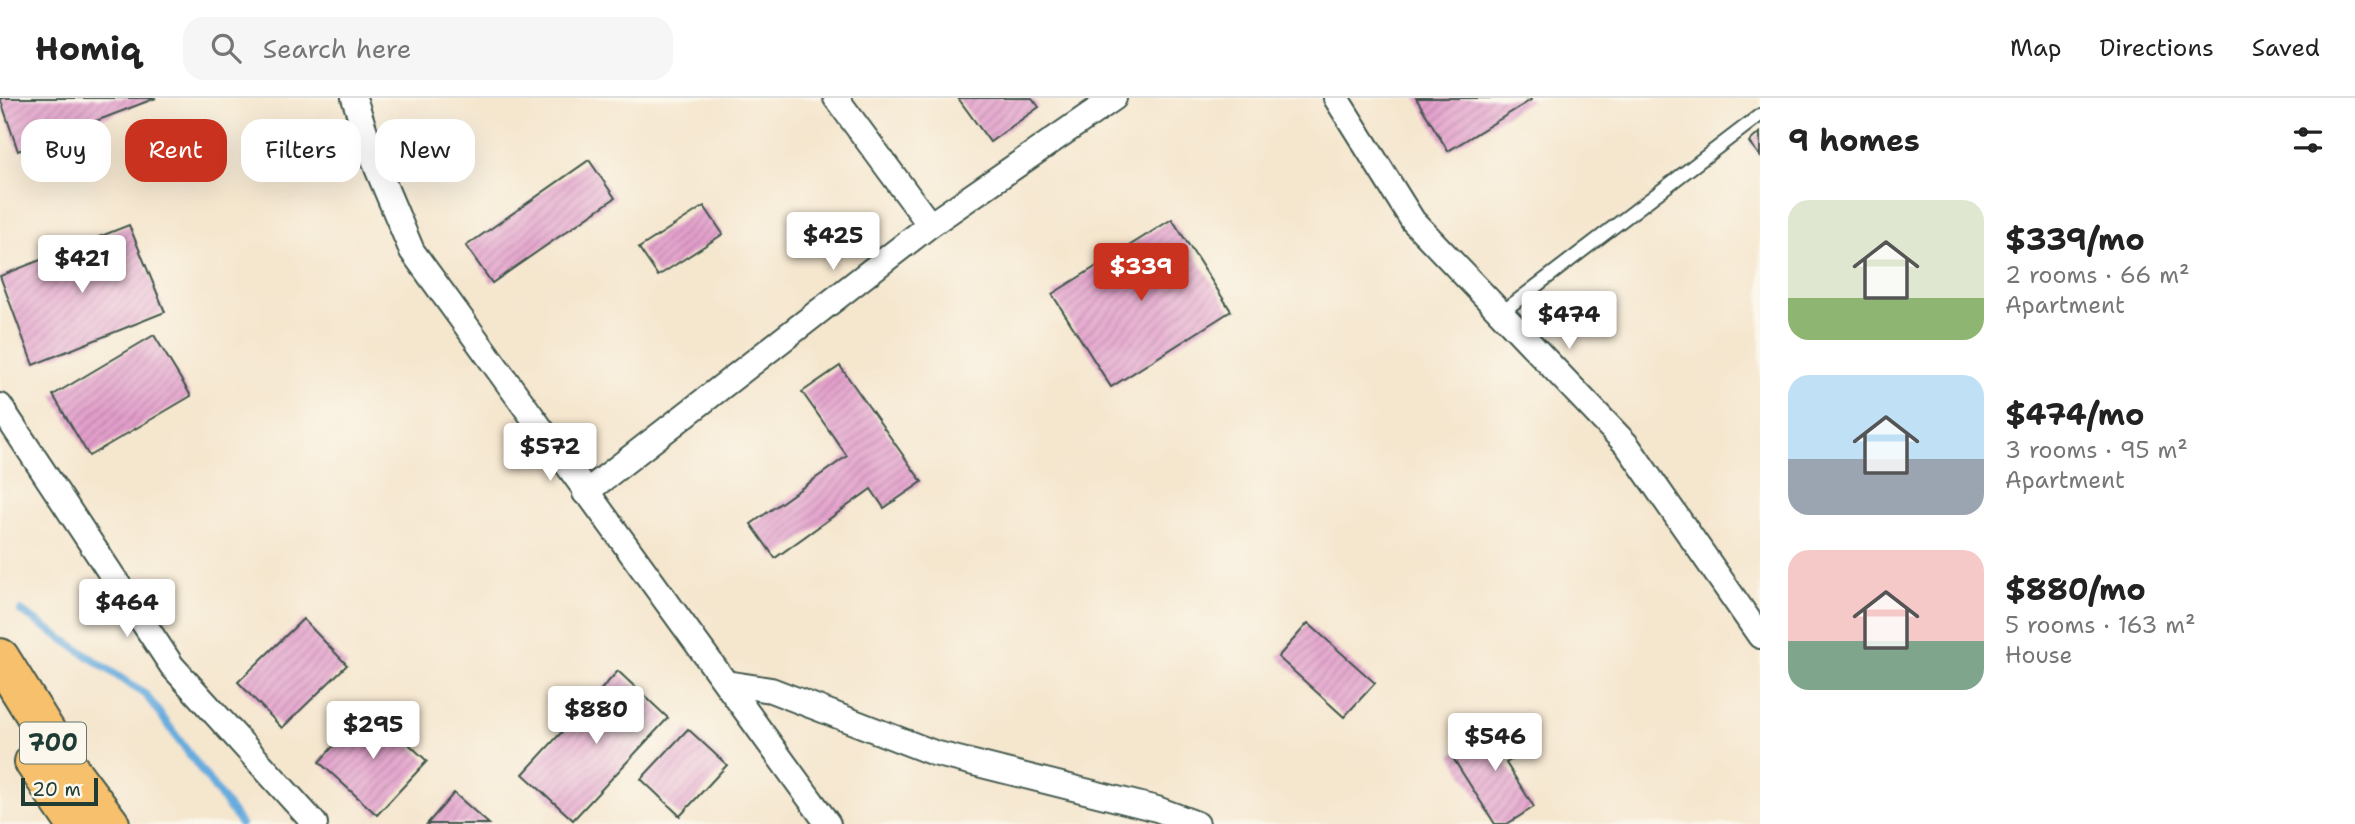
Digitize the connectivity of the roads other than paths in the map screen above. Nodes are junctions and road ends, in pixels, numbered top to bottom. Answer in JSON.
{"nodes":[{"id":1,"x":354,"y":98,"type":"edge"},
{"id":2,"x":836,"y":98,"type":"edge"},
{"id":3,"x":1114,"y":98,"type":"edge"},
{"id":4,"x":1336,"y":98,"type":"edge"},
{"id":5,"x":1760,"y":115,"type":"edge"},
{"id":6,"x":930,"y":225,"type":"junction"},
{"id":7,"x":1501,"y":313,"type":"junction"},
{"id":8,"x":0,"y":406,"type":"edge"},
{"id":9,"x":585,"y":493,"type":"junction"},
{"id":10,"x":1760,"y":636,"type":"edge"},
{"id":11,"x":0,"y":658,"type":"edge"},
{"id":12,"x":726,"y":684,"type":"junction"},
{"id":13,"x":0,"y":707,"type":"edge"},
{"id":14,"x":76,"y":824,"type":"edge"},
{"id":15,"x":110,"y":824,"type":"edge"},
{"id":16,"x":314,"y":824,"type":"edge"},
{"id":17,"x":828,"y":824,"type":"edge"},
{"id":18,"x":1198,"y":824,"type":"edge"}],
"edges":[{"from":1,"to":9,"type":"street"},
{"from":2,"to":6,"type":"street"},
{"from":3,"to":6,"type":"street"},
{"from":4,"to":7,"type":"street"},
{"from":5,"to":7,"type":"lane"},
{"from":6,"to":9,"type":"street"},
{"from":7,"to":10,"type":"street"},
{"from":8,"to":16,"type":"street"},
{"from":9,"to":12,"type":"street"},
{"from":11,"to":15,"type":"main road","number":"700"},
{"from":12,"to":17,"type":"street"},
{"from":12,"to":18,"type":"street"},
{"from":13,"to":14,"type":"main road","number":"700"}]}
